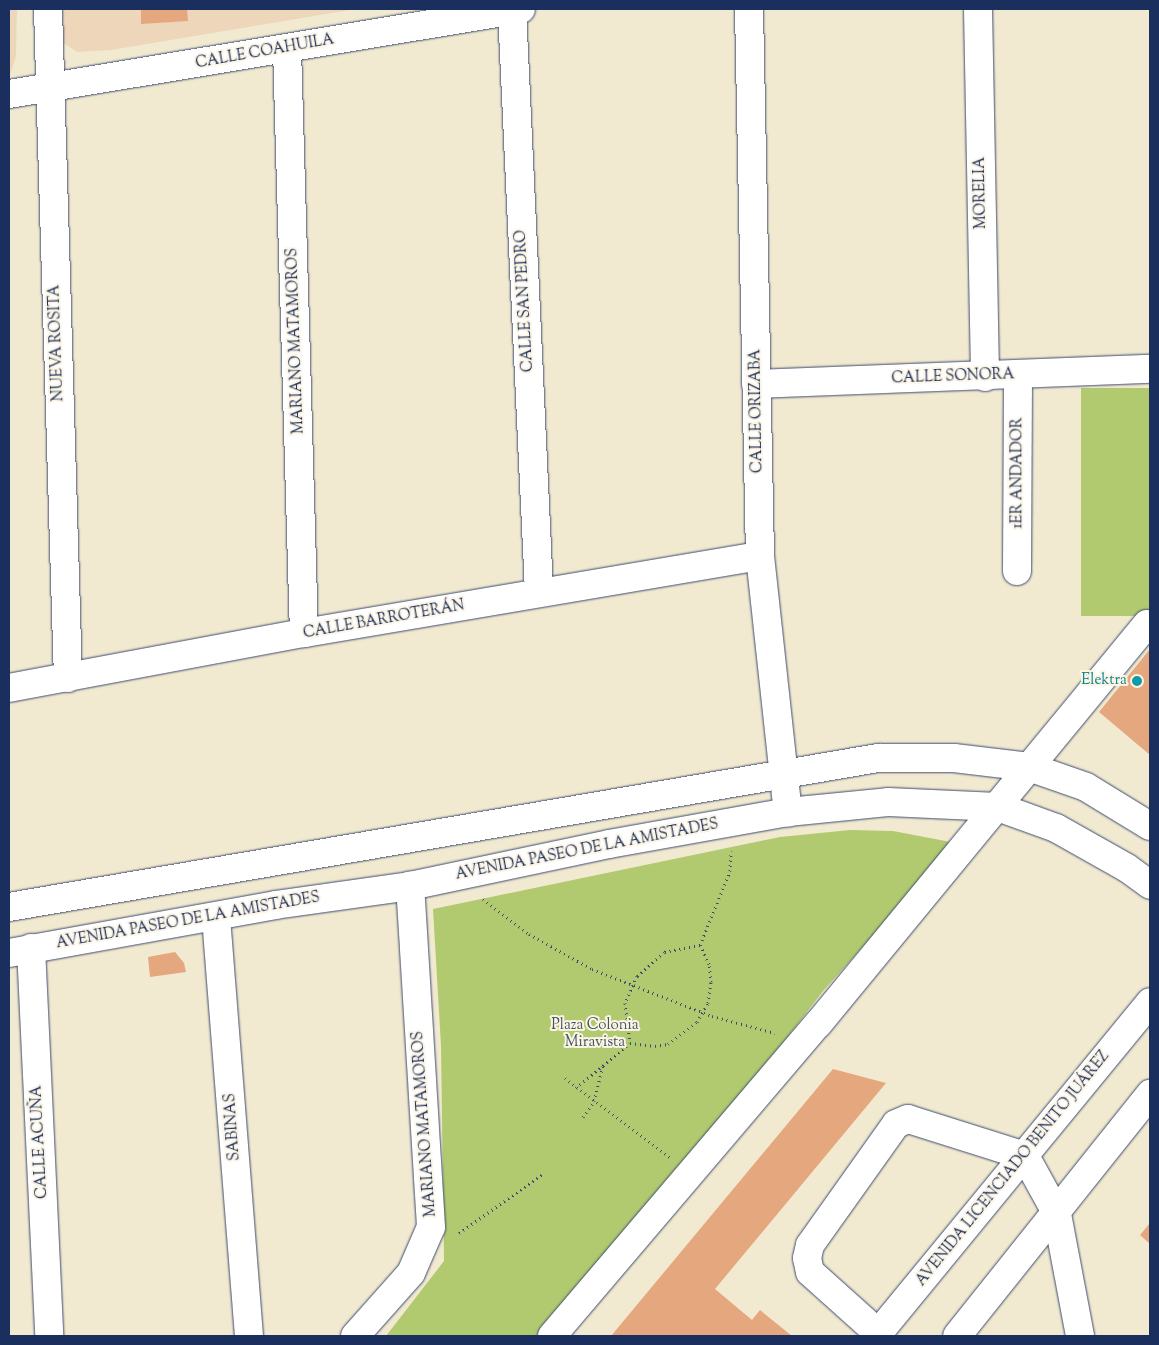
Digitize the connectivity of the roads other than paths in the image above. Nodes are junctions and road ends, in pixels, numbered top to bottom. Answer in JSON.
{"nodes":[{"id":1,"x":48,"y":9,"type":"edge"},
{"id":2,"x":516,"y":9,"type":"edge"},
{"id":3,"x":748,"y":9,"type":"edge"},
{"id":4,"x":978,"y":9,"type":"edge"},
{"id":5,"x":287,"y":48,"type":"junction"},
{"id":6,"x":49,"y":88,"type":"junction"},
{"id":7,"x":9,"y":94,"type":"edge"},
{"id":8,"x":1150,"y":369,"type":"edge"},
{"id":9,"x":1018,"y":374,"type":"junction"},
{"id":10,"x":985,"y":376,"type":"junction"},
{"id":11,"x":756,"y":384,"type":"junction"},
{"id":12,"x":760,"y":556,"type":"junction"},
{"id":13,"x":1017,"y":571,"type":"dead end"},
{"id":14,"x":539,"y":592,"type":"junction"},
{"id":15,"x":1147,"y":624,"type":"dead end"},
{"id":16,"x":304,"y":634,"type":"junction"},
{"id":17,"x":68,"y":678,"type":"junction"},
{"id":18,"x":9,"y":688,"type":"edge"},
{"id":19,"x":1029,"y":767,"type":"junction"},
{"id":20,"x":784,"y":772,"type":"junction"},
{"id":21,"x":998,"y":807,"type":"junction"},
{"id":22,"x":788,"y":812,"type":"junction"},
{"id":23,"x":1150,"y":826,"type":"edge"},
{"id":24,"x":265,"y":863,"type":"junction"},
{"id":25,"x":1150,"y":885,"type":"edge"},
{"id":26,"x":410,"y":886,"type":"junction"},
{"id":27,"x":276,"y":905,"type":"junction"},
{"id":28,"x":9,"y":907,"type":"edge"},
{"id":29,"x":216,"y":917,"type":"junction"},
{"id":30,"x":20,"y":950,"type":"edge"},
{"id":31,"x":1150,"y":1002,"type":"edge"},
{"id":32,"x":1150,"y":1094,"type":"edge"},
{"id":33,"x":1025,"y":1156,"type":"junction"},
{"id":34,"x":1057,"y":1214,"type":"junction"},
{"id":35,"x":877,"y":1335,"type":"edge"},
{"id":36,"x":1078,"y":1335,"type":"edge"},
{"id":37,"x":50,"y":1336,"type":"edge"},
{"id":38,"x":249,"y":1336,"type":"edge"},
{"id":39,"x":354,"y":1336,"type":"edge"},
{"id":40,"x":552,"y":1336,"type":"edge"},
{"id":41,"x":957,"y":1336,"type":"edge"}],
"edges":[{"from":1,"to":6,"type":"street","name":"NUEVA ROSITA"},
{"from":2,"to":5,"type":"street","name":"CALLE COAHUILA"},
{"from":2,"to":14,"type":"street","name":"CALLE SAN PEDRO"},
{"from":3,"to":11,"type":"street","name":"CALLE ORIZABA"},
{"from":4,"to":10,"type":"street","name":"MORELIA"},
{"from":5,"to":6,"type":"street","name":"CALLE COAHUILA"},
{"from":5,"to":16,"type":"street","name":"MARIANO MATAMOROS"},
{"from":6,"to":7,"type":"street","name":"CALLE COAHUILA"},
{"from":6,"to":17,"type":"street","name":"NUEVA ROSITA"},
{"from":8,"to":9,"type":"street","name":"CALLE SONORA"},
{"from":9,"to":10,"type":"street","name":"CALLE SONORA"},
{"from":9,"to":13,"type":"street","name":"1ER ANDADOR"},
{"from":10,"to":11,"type":"street","name":"CALLE SONORA"},
{"from":11,"to":12,"type":"street","name":"CALLE ORIZABA"},
{"from":12,"to":14,"type":"street","name":"CALLE BARROTERÁN"},
{"from":12,"to":20,"type":"street","name":"CALLE ORIZABA"},
{"from":14,"to":16,"type":"street","name":"CALLE BARROTERÁN"},
{"from":15,"to":19,"type":"street"},
{"from":16,"to":17,"type":"street","name":"CALLE BARROTERÁN"},
{"from":17,"to":18,"type":"street","name":"CALLE BARROTERÁN"},
{"from":19,"to":20,"type":"street"},
{"from":19,"to":21,"type":"street"},
{"from":19,"to":23,"type":"street"},
{"from":20,"to":22,"type":"street","name":"CALLE ORIZABA"},
{"from":20,"to":24,"type":"street"},
{"from":21,"to":22,"type":"street","name":"AVENIDA PASEO DE LA AMISTADES"},
{"from":21,"to":25,"type":"street","name":"AVENIDA PASEO DE LA AMISTADES"},
{"from":21,"to":40,"type":"street"},
{"from":22,"to":26,"type":"street","name":"AVENIDA PASEO DE LA AMISTADES"},
{"from":24,"to":27,"type":"street"},
{"from":24,"to":28,"type":"street"},
{"from":26,"to":27,"type":"street","name":"AVENIDA PASEO DE LA AMISTADES"},
{"from":26,"to":39,"type":"street","name":"MARIANO MATAMOROS"},
{"from":27,"to":29,"type":"street","name":"AVENIDA PASEO DE LA AMISTADES"},
{"from":29,"to":30,"type":"street","name":"AVENIDA PASEO DE LA AMISTADES"},
{"from":29,"to":38,"type":"street","name":"SABINAS"},
{"from":30,"to":37,"type":"street","name":"CALLE ACUÑA"},
{"from":31,"to":33,"type":"street","name":"AVENIDA LICENCIADO BENITO JUÁREZ"},
{"from":32,"to":34,"type":"street"},
{"from":33,"to":34,"type":"street"},
{"from":33,"to":35,"type":"street","name":"AVENIDA LICENCIADO BENITO JUÁREZ"},
{"from":33,"to":35,"type":"street"},
{"from":34,"to":36,"type":"street"},
{"from":34,"to":41,"type":"street"}]}
